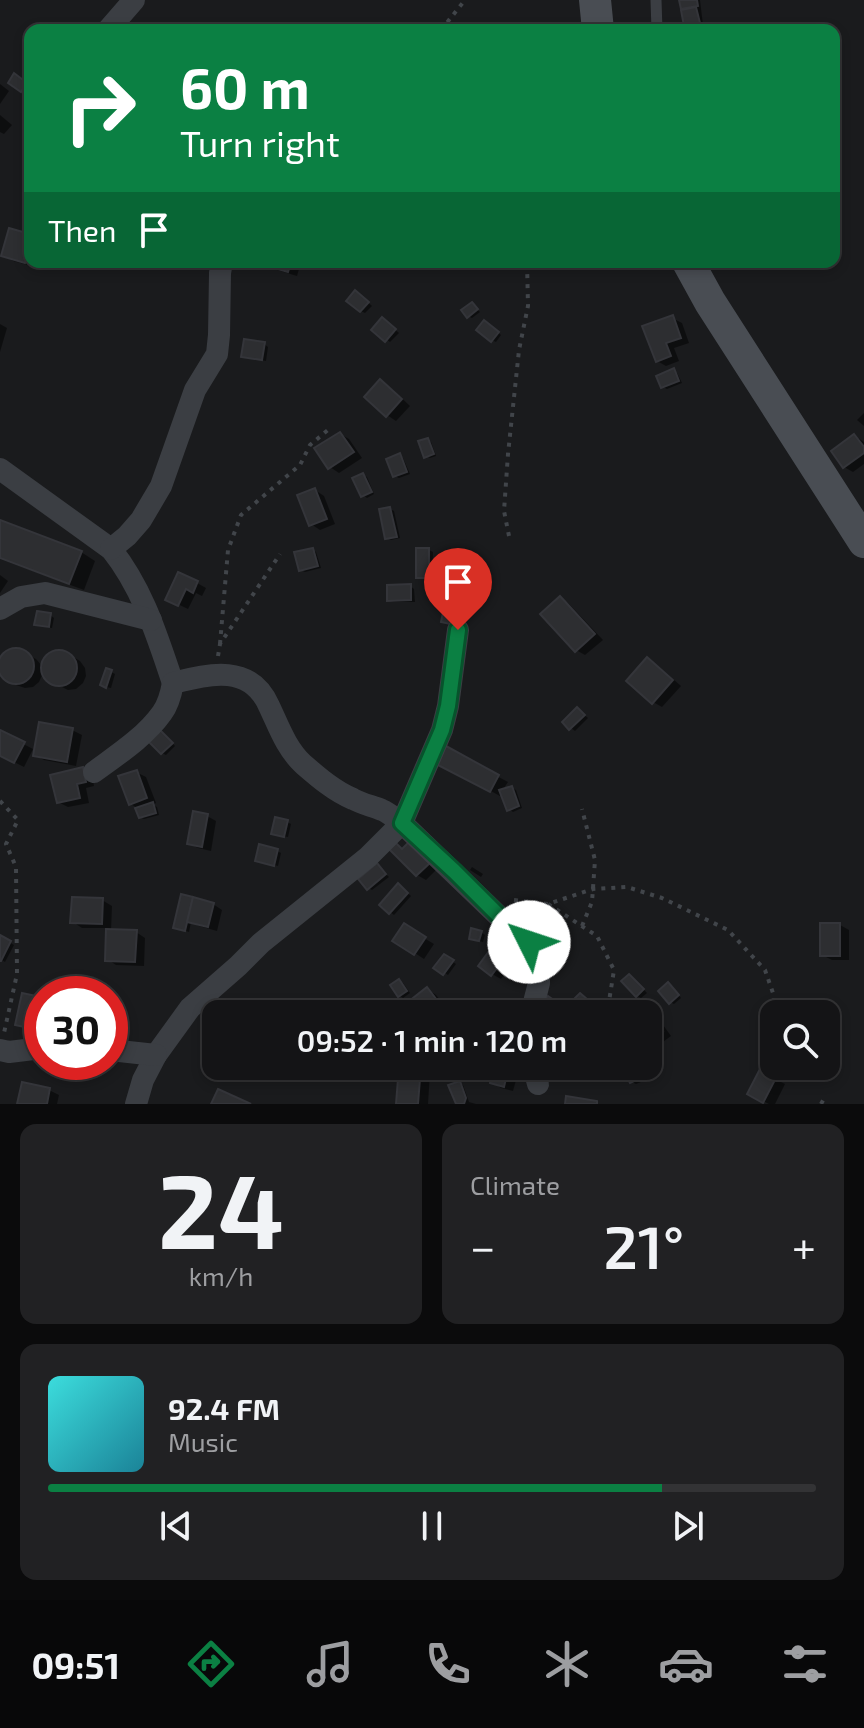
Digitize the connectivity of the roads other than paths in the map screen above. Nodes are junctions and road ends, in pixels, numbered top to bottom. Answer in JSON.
{"nodes":[{"id":1,"x":134,"y":0,"type":"edge"},
{"id":2,"x":595,"y":0,"type":"edge"},
{"id":3,"x":656,"y":0,"type":"edge"},
{"id":4,"x":113,"y":24,"type":"edge"},
{"id":5,"x":597,"y":24,"type":"edge"},
{"id":6,"x":657,"y":24,"type":"edge"},
{"id":7,"x":221,"y":268,"type":"edge"},
{"id":8,"x":691,"y":268,"type":"edge"},
{"id":9,"x":0,"y":469,"type":"edge"},
{"id":10,"x":864,"y":542,"type":"edge"},
{"id":11,"x":111,"y":549,"type":"junction"},
{"id":12,"x":0,"y":609,"type":"edge"},
{"id":13,"x":151,"y":620,"type":"junction"},
{"id":14,"x":458,"y":630,"type":"dead end"},
{"id":15,"x":173,"y":683,"type":"junction"},
{"id":16,"x":94,"y":772,"type":"dead end"},
{"id":17,"x":402,"y":823,"type":"junction"},
{"id":18,"x":535,"y":1000,"type":"edge"},
{"id":19,"x":0,"y":1050,"type":"edge"},
{"id":20,"x":24,"y":1050,"type":"edge"},
{"id":21,"x":128,"y":1052,"type":"edge"},
{"id":22,"x":156,"y":1055,"type":"junction"},
{"id":23,"x":136,"y":1104,"type":"edge"}],
"edges":[{"from":1,"to":4,"type":"street"},
{"from":2,"to":5,"type":"main road"},
{"from":3,"to":6,"type":"lane"},
{"from":7,"to":11,"type":"street"},
{"from":8,"to":10,"type":"main road"},
{"from":9,"to":11,"type":"street"},
{"from":11,"to":13,"type":"street"},
{"from":12,"to":13,"type":"street"},
{"from":13,"to":15,"type":"street"},
{"from":14,"to":17,"type":"street"},
{"from":15,"to":16,"type":"street"},
{"from":15,"to":17,"type":"street"},
{"from":17,"to":18,"type":"street"},
{"from":17,"to":22,"type":"street"},
{"from":19,"to":20,"type":"street"},
{"from":21,"to":22,"type":"street"},
{"from":22,"to":23,"type":"street"}]}
